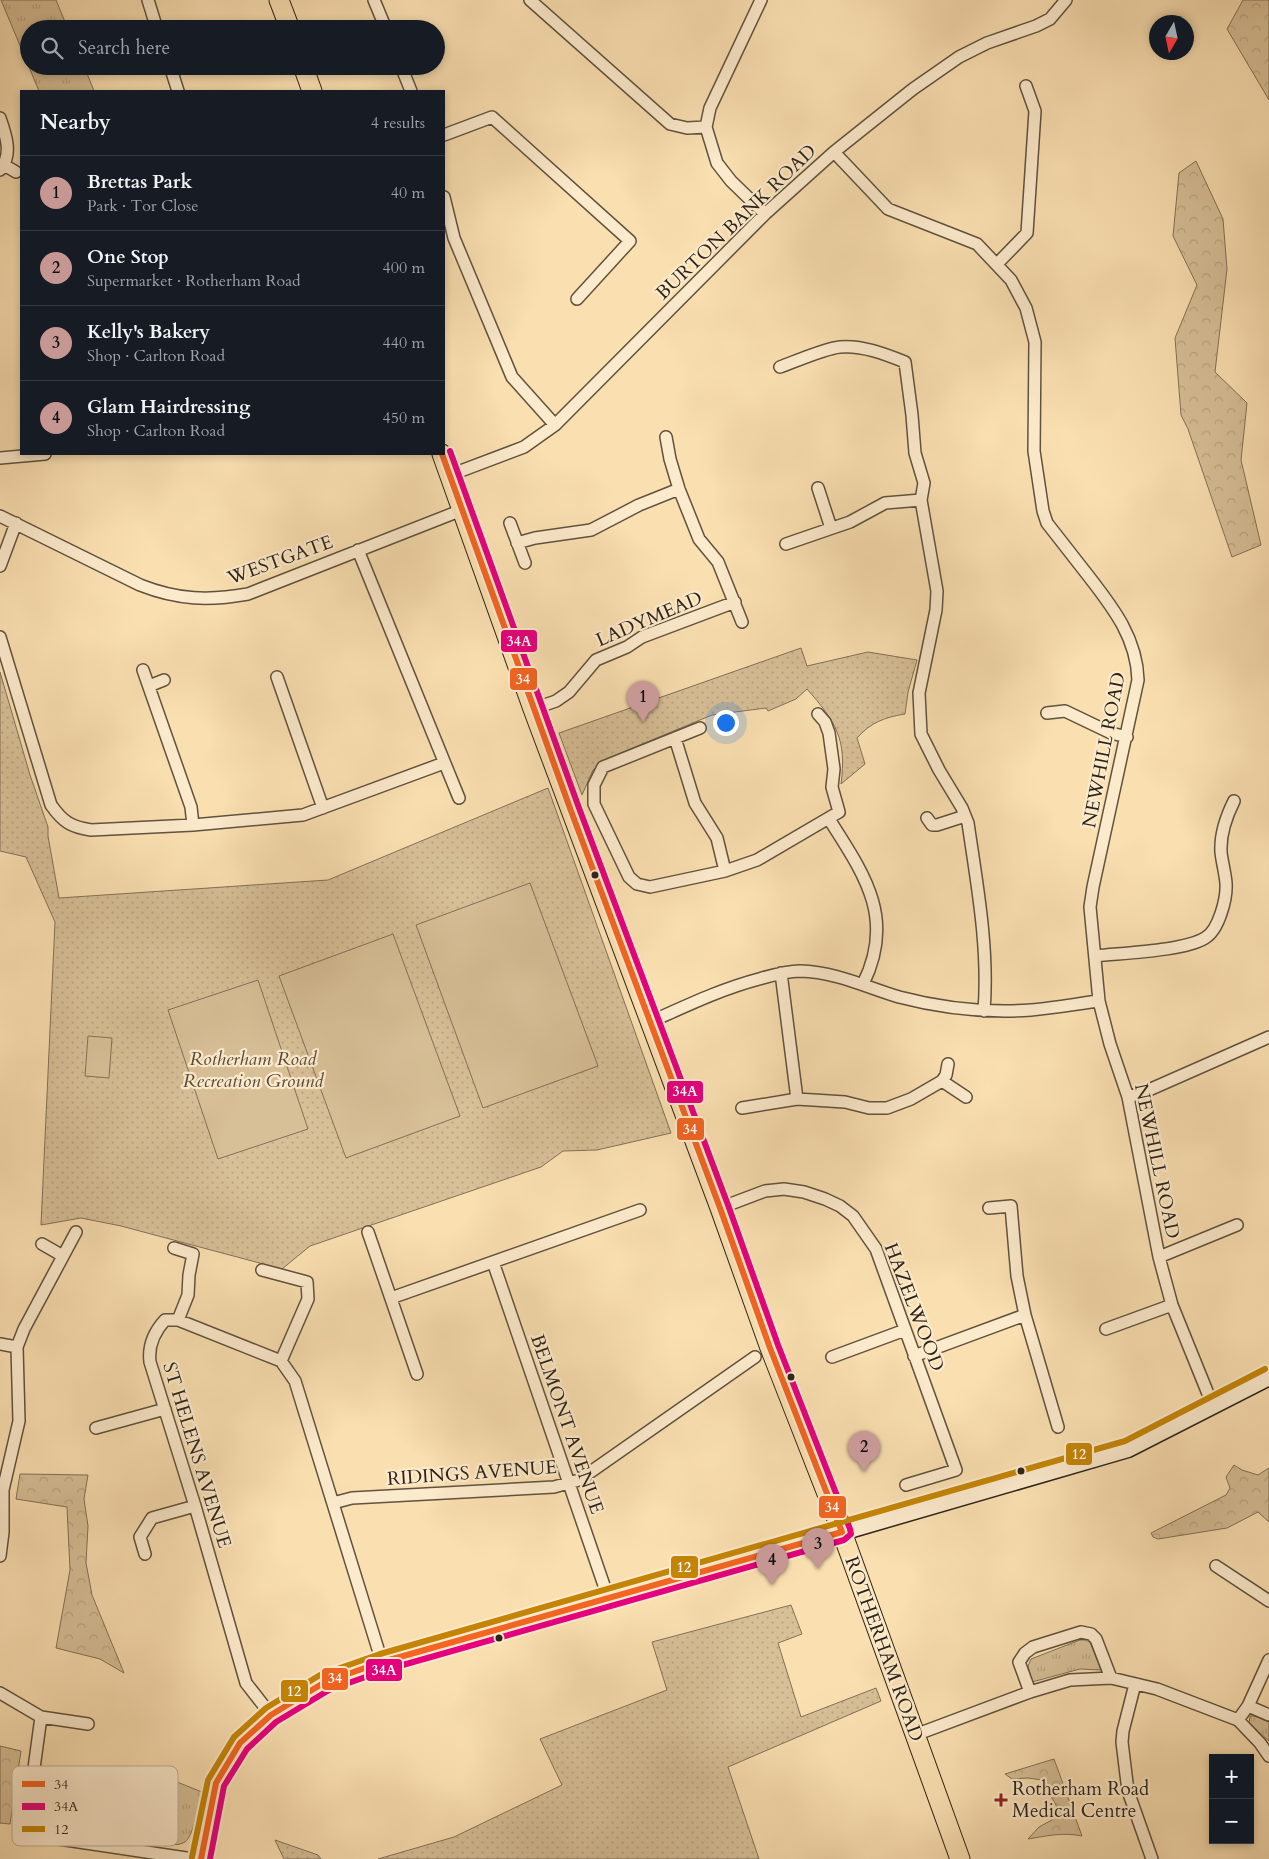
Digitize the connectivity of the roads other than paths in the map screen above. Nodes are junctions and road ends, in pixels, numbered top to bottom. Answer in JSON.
{"nodes":[{"id":1,"x":148,"y":0,"type":"edge"},
{"id":2,"x":279,"y":0,"type":"edge"},
{"id":3,"x":374,"y":0,"type":"edge"},
{"id":4,"x":530,"y":0,"type":"edge"},
{"id":5,"x":760,"y":0,"type":"edge"},
{"id":6,"x":1059,"y":2,"type":"edge"},
{"id":7,"x":155,"y":20,"type":"edge"},
{"id":8,"x":287,"y":20,"type":"edge"},
{"id":9,"x":382,"y":20,"type":"edge"},
{"id":10,"x":173,"y":75,"type":"edge"},
{"id":11,"x":306,"y":75,"type":"edge"},
{"id":12,"x":405,"y":75,"type":"edge"},
{"id":13,"x":178,"y":90,"type":"edge"},
{"id":14,"x":312,"y":90,"type":"edge"},
{"id":15,"x":411,"y":90,"type":"edge"},
{"id":16,"x":1025,"y":94,"type":"dead end"},
{"id":17,"x":0,"y":118,"type":"edge"},
{"id":18,"x":706,"y":127,"type":"junction"},
{"id":19,"x":445,"y":135,"type":"edge"},
{"id":20,"x":834,"y":152,"type":"junction"},
{"id":21,"x":2,"y":168,"type":"edge"},
{"id":22,"x":16,"y":172,"type":"dead end"},
{"id":23,"x":445,"y":201,"type":"edge"},
{"id":24,"x":765,"y":214,"type":"junction"},
{"id":25,"x":997,"y":264,"type":"junction"},
{"id":26,"x":577,"y":299,"type":"dead end"},
{"id":27,"x":780,"y":367,"type":"dead end"},
{"id":28,"x":555,"y":425,"type":"junction"},
{"id":29,"x":666,"y":437,"type":"dead end"},
{"id":30,"x":33,"y":455,"type":"edge"},
{"id":31,"x":442,"y":455,"type":"edge"},
{"id":32,"x":0,"y":458,"type":"edge"},
{"id":33,"x":450,"y":475,"type":"junction"},
{"id":34,"x":818,"y":488,"type":"dead end"},
{"id":35,"x":679,"y":489,"type":"junction"},
{"id":36,"x":921,"y":500,"type":"junction"},
{"id":37,"x":462,"y":510,"type":"junction"},
{"id":38,"x":0,"y":516,"type":"edge"},
{"id":39,"x":16,"y":523,"type":"junction"},
{"id":40,"x":510,"y":524,"type":"dead end"},
{"id":41,"x":831,"y":528,"type":"junction"},
{"id":42,"x":517,"y":543,"type":"junction"},
{"id":43,"x":786,"y":544,"type":"dead end"},
{"id":44,"x":358,"y":550,"type":"junction"},
{"id":45,"x":525,"y":563,"type":"dead end"},
{"id":46,"x":0,"y":566,"type":"edge"},
{"id":47,"x":735,"y":602,"type":"junction"},
{"id":48,"x":742,"y":622,"type":"dead end"},
{"id":49,"x":0,"y":637,"type":"edge"},
{"id":50,"x":142,"y":670,"type":"dead end"},
{"id":51,"x":277,"y":678,"type":"dead end"},
{"id":52,"x":164,"y":680,"type":"dead end"},
{"id":53,"x":149,"y":686,"type":"junction"},
{"id":54,"x":533,"y":709,"type":"junction"},
{"id":55,"x":1047,"y":713,"type":"dead end"},
{"id":56,"x":818,"y":714,"type":"dead end"},
{"id":57,"x":700,"y":728,"type":"dead end"},
{"id":58,"x":1127,"y":737,"type":"junction"},
{"id":59,"x":675,"y":738,"type":"junction"},
{"id":60,"x":444,"y":763,"type":"junction"},
{"id":61,"x":459,"y":798,"type":"dead end"},
{"id":62,"x":1234,"y":801,"type":"dead end"},
{"id":63,"x":323,"y":808,"type":"junction"},
{"id":64,"x":965,"y":816,"type":"junction"},
{"id":65,"x":927,"y":818,"type":"dead end"},
{"id":66,"x":830,"y":819,"type":"junction"},
{"id":67,"x":193,"y":825,"type":"junction"},
{"id":68,"x":725,"y":871,"type":"junction"},
{"id":69,"x":1096,"y":956,"type":"junction"},
{"id":70,"x":781,"y":973,"type":"junction"},
{"id":71,"x":864,"y":984,"type":"junction"},
{"id":72,"x":1099,"y":1001,"type":"junction"},
{"id":73,"x":984,"y":1011,"type":"junction"},
{"id":74,"x":650,"y":1022,"type":"junction"},
{"id":75,"x":1269,"y":1037,"type":"edge"},
{"id":76,"x":948,"y":1064,"type":"dead end"},
{"id":77,"x":942,"y":1081,"type":"junction"},
{"id":78,"x":966,"y":1097,"type":"dead end"},
{"id":79,"x":1128,"y":1097,"type":"junction"},
{"id":80,"x":797,"y":1098,"type":"junction"},
{"id":81,"x":742,"y":1108,"type":"dead end"},
{"id":82,"x":720,"y":1208,"type":"junction"},
{"id":83,"x":989,"y":1208,"type":"dead end"},
{"id":84,"x":640,"y":1210,"type":"dead end"},
{"id":85,"x":1236,"y":1226,"type":"dead end"},
{"id":86,"x":76,"y":1232,"type":"dead end"},
{"id":87,"x":368,"y":1232,"type":"dead end"},
{"id":88,"x":42,"y":1244,"type":"dead end"},
{"id":89,"x":174,"y":1248,"type":"dead end"},
{"id":90,"x":63,"y":1256,"type":"junction"},
{"id":91,"x":1159,"y":1257,"type":"junction"},
{"id":92,"x":493,"y":1262,"type":"junction"},
{"id":93,"x":262,"y":1270,"type":"dead end"},
{"id":94,"x":391,"y":1298,"type":"junction"},
{"id":95,"x":1172,"y":1305,"type":"junction"},
{"id":96,"x":1025,"y":1315,"type":"junction"},
{"id":97,"x":178,"y":1320,"type":"junction"},
{"id":98,"x":1106,"y":1329,"type":"dead end"},
{"id":99,"x":904,"y":1330,"type":"junction"},
{"id":100,"x":0,"y":1344,"type":"edge"},
{"id":101,"x":18,"y":1347,"type":"junction"},
{"id":102,"x":914,"y":1356,"type":"junction"},
{"id":103,"x":832,"y":1357,"type":"dead end"},
{"id":104,"x":755,"y":1358,"type":"dead end"},
{"id":105,"x":280,"y":1361,"type":"junction"},
{"id":106,"x":417,"y":1374,"type":"dead end"},
{"id":107,"x":1269,"y":1377,"type":"edge"},
{"id":108,"x":1213,"y":1406,"type":"junction"},
{"id":109,"x":165,"y":1409,"type":"junction"},
{"id":110,"x":1058,"y":1427,"type":"dead end"},
{"id":111,"x":96,"y":1428,"type":"dead end"},
{"id":112,"x":570,"y":1484,"type":"junction"},
{"id":113,"x":906,"y":1485,"type":"dead end"},
{"id":114,"x":333,"y":1503,"type":"junction"},
{"id":115,"x":195,"y":1506,"type":"junction"},
{"id":116,"x":842,"y":1532,"type":"junction"},
{"id":117,"x":145,"y":1554,"type":"dead end"},
{"id":118,"x":0,"y":1556,"type":"edge"},
{"id":119,"x":1216,"y":1566,"type":"dead end"},
{"id":120,"x":608,"y":1598,"type":"junction"},
{"id":121,"x":1269,"y":1602,"type":"edge"},
{"id":122,"x":1269,"y":1660,"type":"edge"},
{"id":123,"x":382,"y":1662,"type":"junction"},
{"id":124,"x":1111,"y":1678,"type":"junction"},
{"id":125,"x":1135,"y":1684,"type":"junction"},
{"id":126,"x":1030,"y":1692,"type":"junction"},
{"id":127,"x":0,"y":1693,"type":"edge"},
{"id":128,"x":1248,"y":1706,"type":"junction"},
{"id":129,"x":271,"y":1715,"type":"junction"},
{"id":130,"x":1269,"y":1715,"type":"edge"},
{"id":131,"x":41,"y":1717,"type":"junction"},
{"id":132,"x":1238,"y":1720,"type":"junction"},
{"id":133,"x":88,"y":1724,"type":"dead end"},
{"id":134,"x":915,"y":1734,"type":"junction"},
{"id":135,"x":1269,"y":1756,"type":"edge"},
{"id":136,"x":35,"y":1766,"type":"edge"},
{"id":137,"x":106,"y":1846,"type":"edge"},
{"id":138,"x":193,"y":1859,"type":"edge"},
{"id":139,"x":201,"y":1859,"type":"edge"},
{"id":140,"x":960,"y":1859,"type":"edge"},
{"id":141,"x":1152,"y":1859,"type":"edge"}],
"edges":[{"from":1,"to":7,"type":"street"},
{"from":2,"to":8,"type":"main road"},
{"from":3,"to":9,"type":"street"},
{"from":4,"to":18,"type":"street"},
{"from":5,"to":18,"type":"street"},
{"from":6,"to":20,"type":"street","name":"BURTON BANK ROAD"},
{"from":10,"to":13,"type":"street"},
{"from":11,"to":14,"type":"main road"},
{"from":12,"to":15,"type":"street"},
{"from":16,"to":25,"type":"street"},
{"from":17,"to":21,"type":"street"},
{"from":18,"to":24,"type":"street"},
{"from":19,"to":26,"type":"street"},
{"from":20,"to":24,"type":"street","name":"BURTON BANK ROAD"},
{"from":20,"to":25,"type":"street","name":"NEWHILL ROAD"},
{"from":21,"to":22,"type":"street"},
{"from":23,"to":28,"type":"street"},
{"from":24,"to":28,"type":"street","name":"BURTON BANK ROAD"},
{"from":25,"to":58,"type":"street","name":"NEWHILL ROAD"},
{"from":27,"to":36,"type":"street"},
{"from":28,"to":33,"type":"street","name":"BURTON BANK ROAD"},
{"from":29,"to":35,"type":"street"},
{"from":30,"to":32,"type":"street"},
{"from":31,"to":33,"type":"main road","name":"ROTHERHAM ROAD"},
{"from":33,"to":37,"type":"main road","name":"ROTHERHAM ROAD"},
{"from":34,"to":41,"type":"street"},
{"from":35,"to":42,"type":"street"},
{"from":35,"to":47,"type":"street"},
{"from":36,"to":41,"type":"street"},
{"from":36,"to":64,"type":"street"},
{"from":37,"to":44,"type":"street","name":"WESTGATE"},
{"from":37,"to":54,"type":"main road","name":"ROTHERHAM ROAD"},
{"from":38,"to":39,"type":"street","name":"WESTGATE"},
{"from":39,"to":44,"type":"street","name":"WESTGATE"},
{"from":39,"to":46,"type":"street"},
{"from":40,"to":42,"type":"street"},
{"from":41,"to":43,"type":"street"},
{"from":42,"to":45,"type":"street"},
{"from":44,"to":60,"type":"street"},
{"from":47,"to":48,"type":"street"},
{"from":47,"to":54,"type":"street","name":"LADYMEAD"},
{"from":49,"to":67,"type":"street"},
{"from":50,"to":53,"type":"street"},
{"from":51,"to":63,"type":"street"},
{"from":52,"to":53,"type":"street"},
{"from":53,"to":67,"type":"street"},
{"from":54,"to":74,"type":"main road","name":"ROTHERHAM ROAD"},
{"from":55,"to":58,"type":"street"},
{"from":56,"to":66,"type":"street"},
{"from":57,"to":59,"type":"street"},
{"from":58,"to":69,"type":"street","name":"NEWHILL ROAD"},
{"from":59,"to":68,"type":"street"},
{"from":59,"to":68,"type":"street"},
{"from":60,"to":61,"type":"street"},
{"from":60,"to":63,"type":"street"},
{"from":62,"to":69,"type":"street"},
{"from":63,"to":67,"type":"street"},
{"from":64,"to":65,"type":"street"},
{"from":64,"to":73,"type":"street"},
{"from":66,"to":68,"type":"street"},
{"from":66,"to":71,"type":"street"},
{"from":69,"to":72,"type":"street","name":"NEWHILL ROAD"},
{"from":70,"to":71,"type":"street"},
{"from":70,"to":74,"type":"street"},
{"from":70,"to":80,"type":"street"},
{"from":71,"to":73,"type":"street"},
{"from":72,"to":73,"type":"street"},
{"from":72,"to":79,"type":"street","name":"NEWHILL ROAD"},
{"from":74,"to":82,"type":"main road","name":"ROTHERHAM ROAD"},
{"from":75,"to":79,"type":"street"},
{"from":76,"to":77,"type":"street"},
{"from":77,"to":78,"type":"street"},
{"from":77,"to":80,"type":"street"},
{"from":79,"to":91,"type":"street","name":"NEWHILL ROAD"},
{"from":80,"to":81,"type":"street"},
{"from":82,"to":99,"type":"street","name":"HAZELWOOD"},
{"from":82,"to":116,"type":"main road","name":"ROTHERHAM ROAD"},
{"from":83,"to":96,"type":"street"},
{"from":84,"to":92,"type":"street"},
{"from":85,"to":91,"type":"street"},
{"from":86,"to":90,"type":"street"},
{"from":87,"to":94,"type":"street"},
{"from":88,"to":90,"type":"street"},
{"from":89,"to":97,"type":"street"},
{"from":90,"to":101,"type":"street"},
{"from":91,"to":95,"type":"street","name":"NEWHILL ROAD"},
{"from":92,"to":94,"type":"street"},
{"from":92,"to":112,"type":"street","name":"BELMONT AVENUE"},
{"from":93,"to":105,"type":"street"},
{"from":94,"to":106,"type":"street"},
{"from":95,"to":98,"type":"street"},
{"from":95,"to":108,"type":"street","name":"NEWHILL ROAD"},
{"from":96,"to":102,"type":"street"},
{"from":96,"to":110,"type":"street"},
{"from":97,"to":105,"type":"street"},
{"from":97,"to":109,"type":"street","name":"ST HELENS AVENUE"},
{"from":99,"to":102,"type":"street","name":"HAZELWOOD"},
{"from":99,"to":103,"type":"street"},
{"from":100,"to":101,"type":"street"},
{"from":101,"to":118,"type":"street"},
{"from":102,"to":113,"type":"street","name":"HAZELWOOD"},
{"from":104,"to":112,"type":"street","name":"RIDINGS AVENUE"},
{"from":105,"to":114,"type":"street"},
{"from":107,"to":108,"type":"main road"},
{"from":108,"to":116,"type":"main road"},
{"from":109,"to":111,"type":"street"},
{"from":109,"to":115,"type":"street","name":"ST HELENS AVENUE"},
{"from":112,"to":114,"type":"street","name":"RIDINGS AVENUE"},
{"from":112,"to":120,"type":"street","name":"BELMONT AVENUE"},
{"from":114,"to":123,"type":"street"},
{"from":115,"to":117,"type":"street"},
{"from":115,"to":129,"type":"street","name":"ST HELENS AVENUE"},
{"from":116,"to":120,"type":"main road"},
{"from":116,"to":134,"type":"main road","name":"ROTHERHAM ROAD"},
{"from":119,"to":121,"type":"street"},
{"from":120,"to":123,"type":"main road"},
{"from":122,"to":128,"type":"street"},
{"from":123,"to":129,"type":"main road"},
{"from":124,"to":125,"type":"street"},
{"from":124,"to":126,"type":"street"},
{"from":124,"to":126,"type":"street"},
{"from":125,"to":132,"type":"street"},
{"from":125,"to":141,"type":"street"},
{"from":126,"to":134,"type":"street"},
{"from":127,"to":131,"type":"street"},
{"from":128,"to":130,"type":"street"},
{"from":128,"to":132,"type":"street"},
{"from":129,"to":139,"type":"main road"},
{"from":131,"to":133,"type":"street"},
{"from":131,"to":136,"type":"street"},
{"from":132,"to":135,"type":"street"},
{"from":134,"to":140,"type":"main road","name":"ROTHERHAM ROAD"},
{"from":137,"to":138,"type":"street"}]}
